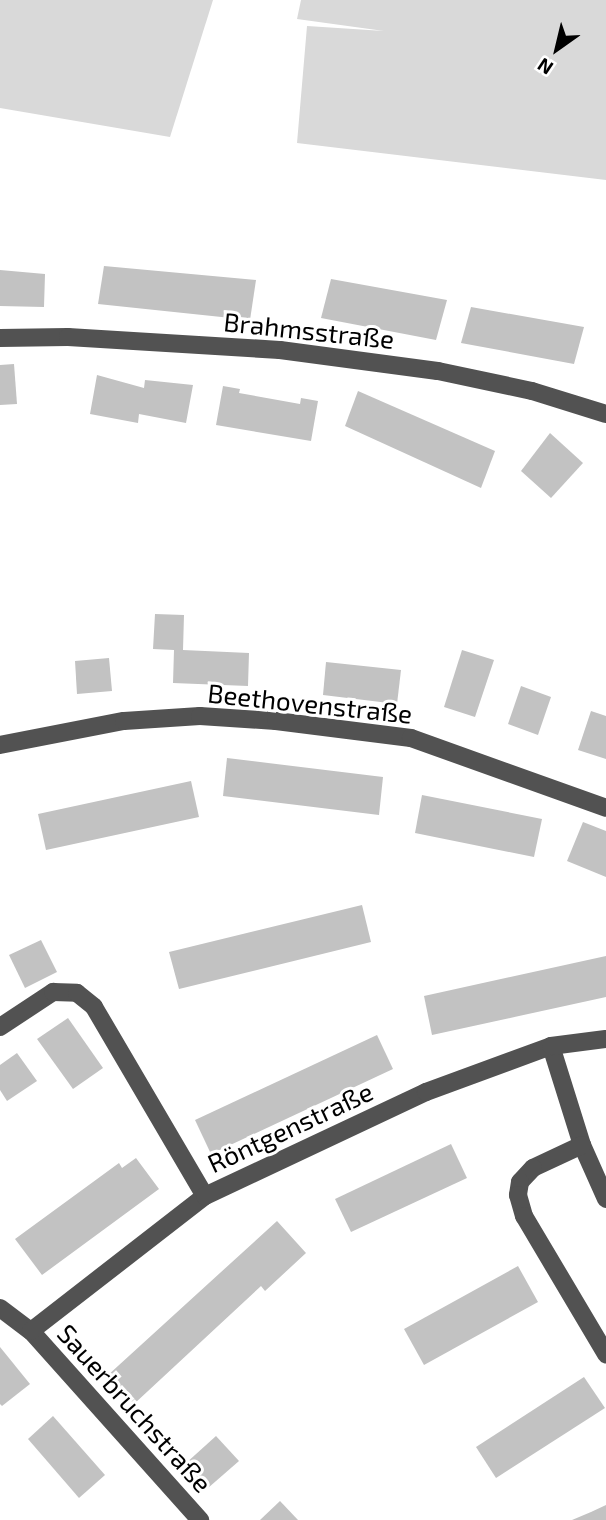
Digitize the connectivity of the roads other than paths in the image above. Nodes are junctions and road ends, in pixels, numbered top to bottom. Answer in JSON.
{"nodes":[{"id":1,"x":0,"y":338,"type":"edge"},
{"id":2,"x":606,"y":414,"type":"edge"},
{"id":3,"x":0,"y":745,"type":"edge"},
{"id":4,"x":606,"y":808,"type":"edge"},
{"id":5,"x":0,"y":1027,"type":"edge"},
{"id":6,"x":606,"y":1039,"type":"edge"},
{"id":7,"x":551,"y":1046,"type":"junction"},
{"id":8,"x":583,"y":1145,"type":"junction"},
{"id":9,"x":205,"y":1196,"type":"junction"},
{"id":10,"x":606,"y":1199,"type":"edge"},
{"id":11,"x":0,"y":1308,"type":"edge"},
{"id":12,"x":32,"y":1331,"type":"junction"},
{"id":13,"x":606,"y":1354,"type":"edge"},
{"id":14,"x":200,"y":1520,"type":"edge"}],
"edges":[{"from":1,"to":2,"type":"street","name":"Brahmsstraße"},
{"from":3,"to":4,"type":"street","name":"Beethovenstraße"},
{"from":5,"to":9,"type":"street"},
{"from":6,"to":7,"type":"street","name":"Röntgenstraße"},
{"from":7,"to":8,"type":"street"},
{"from":7,"to":9,"type":"street","name":"Röntgenstraße"},
{"from":8,"to":10,"type":"street"},
{"from":8,"to":13,"type":"street"},
{"from":9,"to":12,"type":"street","name":"Röntgenstraße"},
{"from":11,"to":12,"type":"street","name":"Sauerbruchstraße"},
{"from":12,"to":14,"type":"street","name":"Sauerbruchstraße"}]}
